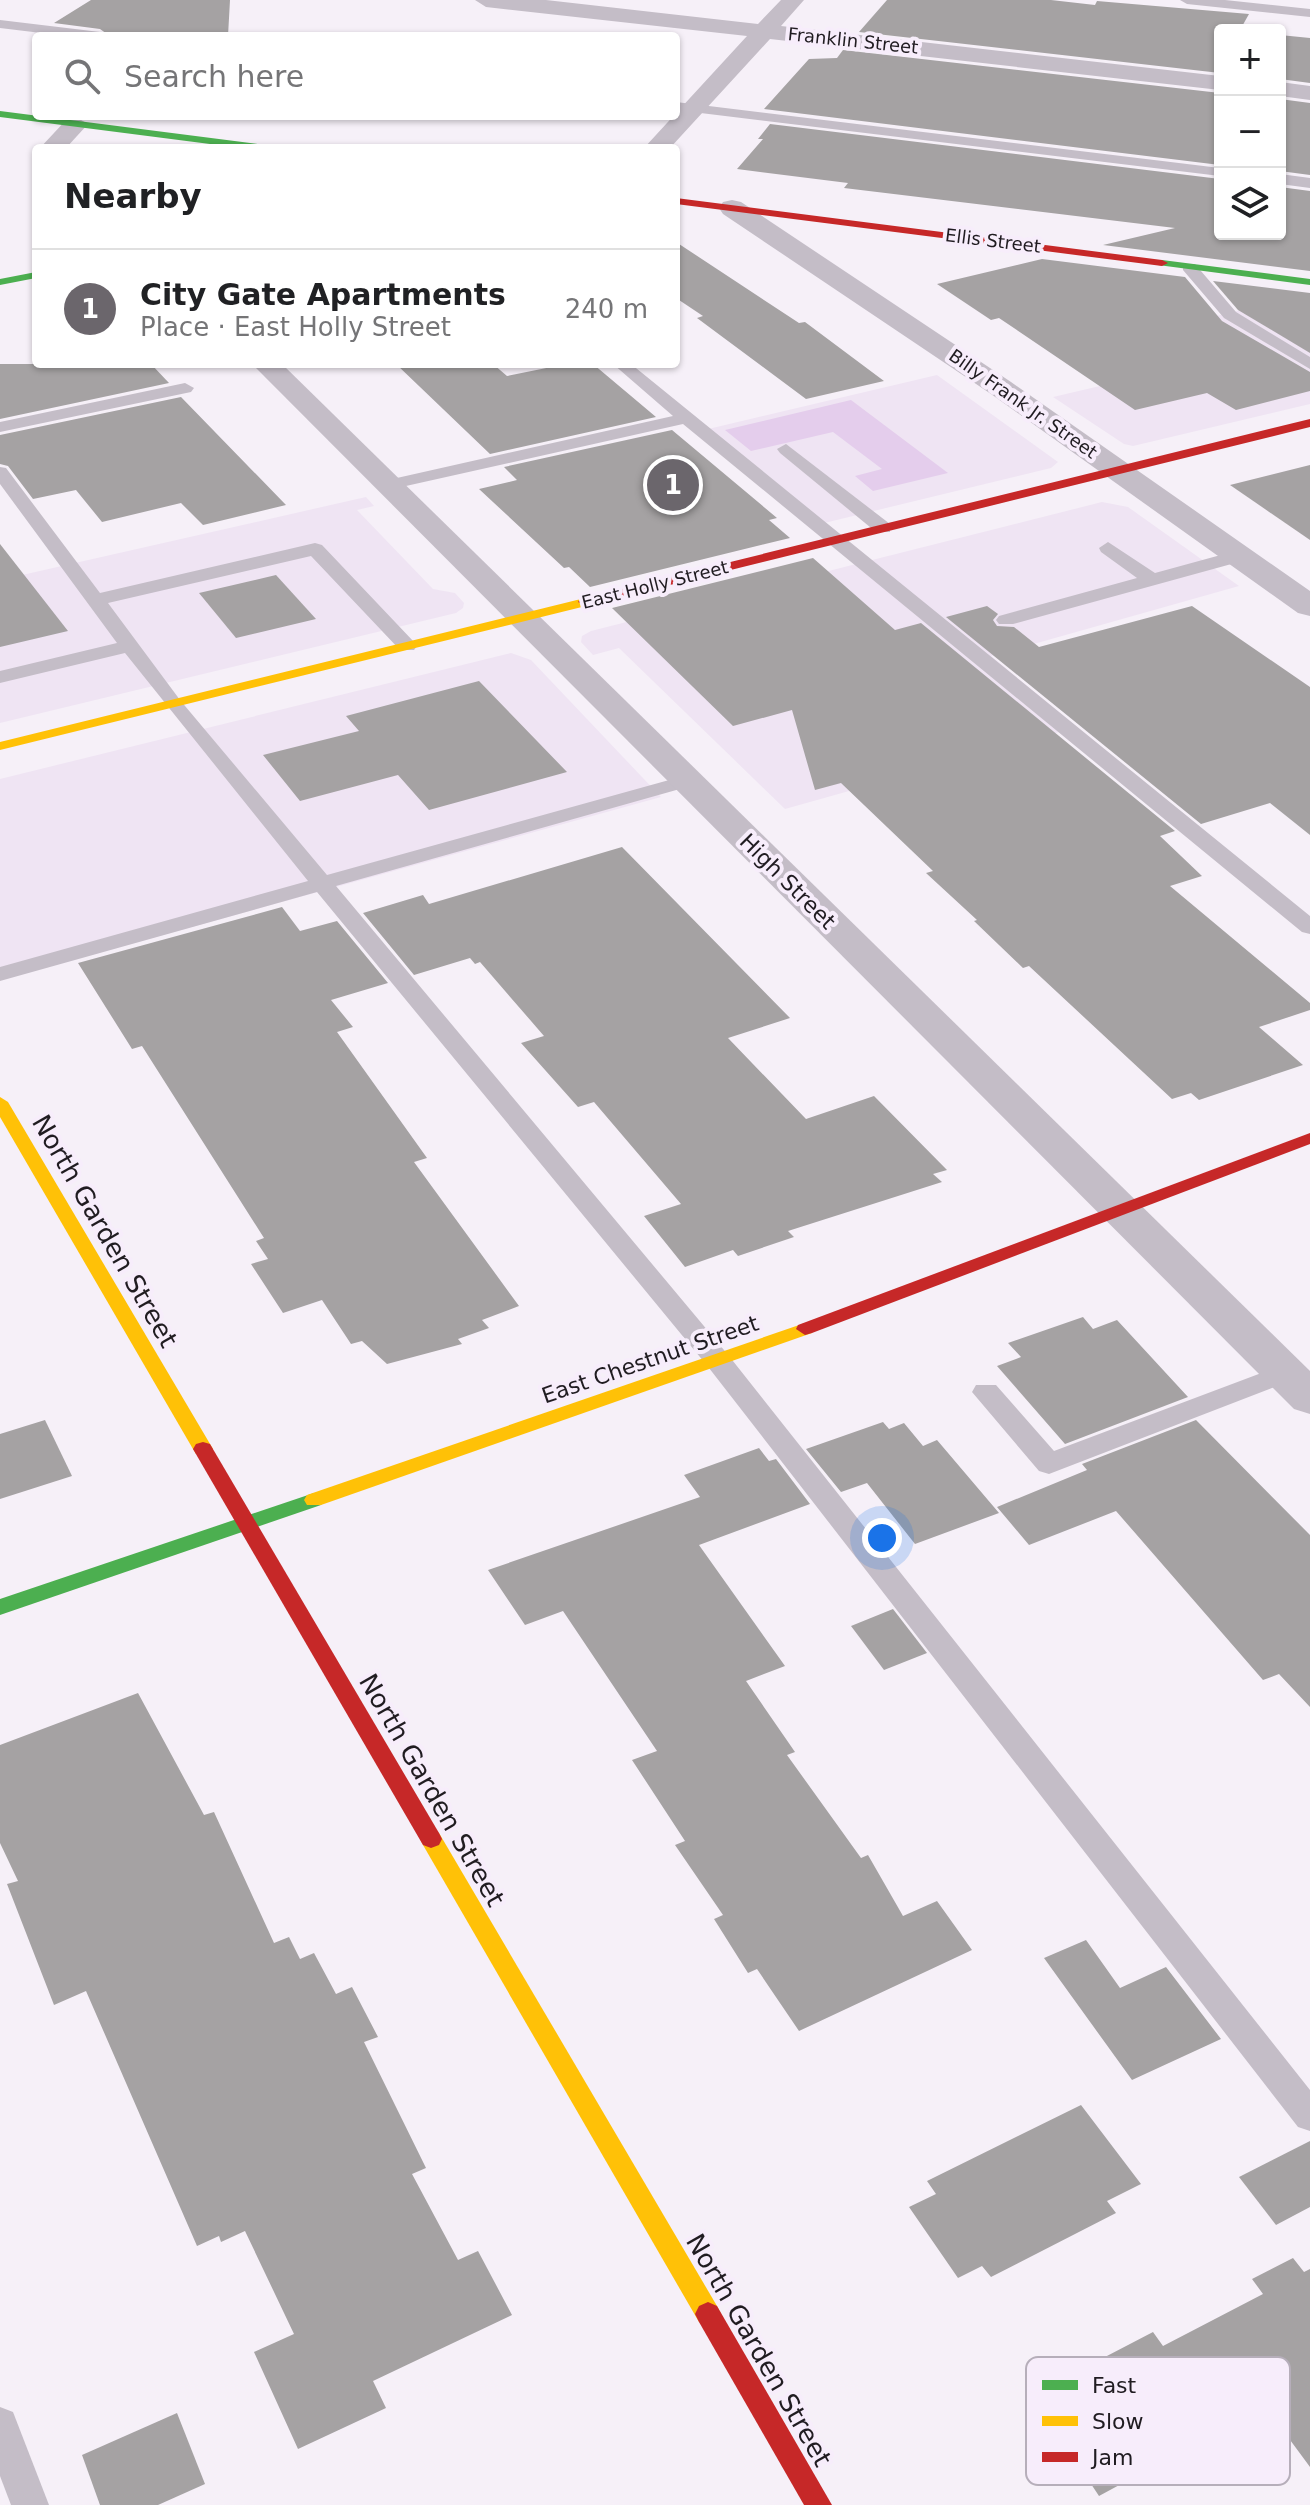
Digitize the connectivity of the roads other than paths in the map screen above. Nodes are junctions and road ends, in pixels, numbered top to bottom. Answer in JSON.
{"nodes":[{"id":1,"x":486,"y":0,"type":"edge"},
{"id":2,"x":793,"y":0,"type":"edge"},
{"id":3,"x":1187,"y":0,"type":"edge"},
{"id":4,"x":1310,"y":13,"type":"edge"},
{"id":5,"x":0,"y":24,"type":"edge"},
{"id":6,"x":764,"y":31,"type":"junction"},
{"id":7,"x":67,"y":32,"type":"edge"},
{"id":8,"x":1214,"y":82,"type":"edge"},
{"id":9,"x":1286,"y":90,"type":"edge"},
{"id":10,"x":1310,"y":93,"type":"edge"},
{"id":11,"x":684,"y":107,"type":"edge"},
{"id":12,"x":0,"y":114,"type":"edge"},
{"id":13,"x":32,"y":118,"type":"edge"},
{"id":14,"x":46,"y":120,"type":"edge"},
{"id":15,"x":675,"y":120,"type":"edge"},
{"id":16,"x":76,"y":124,"type":"junction"},
{"id":17,"x":56,"y":144,"type":"edge"},
{"id":18,"x":234,"y":144,"type":"edge"},
{"id":19,"x":659,"y":144,"type":"edge"},
{"id":20,"x":1214,"y":171,"type":"edge"},
{"id":21,"x":1286,"y":180,"type":"edge"},
{"id":22,"x":1310,"y":183,"type":"edge"},
{"id":23,"x":680,"y":202,"type":"edge"},
{"id":24,"x":732,"y":208,"type":"junction"},
{"id":25,"x":1189,"y":267,"type":"junction"},
{"id":26,"x":32,"y":276,"type":"edge"},
{"id":27,"x":0,"y":282,"type":"edge"},
{"id":28,"x":1310,"y":282,"type":"edge"},
{"id":29,"x":1310,"y":364,"type":"edge"},
{"id":30,"x":270,"y":368,"type":"edge"},
{"id":31,"x":626,"y":368,"type":"edge"},
{"id":32,"x":185,"y":388,"type":"dead end"},
{"id":33,"x":686,"y":418,"type":"junction"},
{"id":34,"x":1310,"y":423,"type":"edge"},
{"id":35,"x":0,"y":427,"type":"edge"},
{"id":36,"x":786,"y":449,"type":"dead end"},
{"id":37,"x":1117,"y":470,"type":"junction"},
{"id":38,"x":0,"y":472,"type":"edge"},
{"id":39,"x":388,"y":485,"type":"junction"},
{"id":40,"x":883,"y":528,"type":"junction"},
{"id":41,"x":836,"y":540,"type":"junction"},
{"id":42,"x":1108,"y":548,"type":"dead end"},
{"id":43,"x":1239,"y":556,"type":"junction"},
{"id":44,"x":1152,"y":580,"type":"junction"},
{"id":45,"x":96,"y":600,"type":"junction"},
{"id":46,"x":1310,"y":606,"type":"edge"},
{"id":47,"x":522,"y":617,"type":"junction"},
{"id":48,"x":1006,"y":620,"type":"dead end"},
{"id":49,"x":974,"y":629,"type":"dead end"},
{"id":50,"x":952,"y":635,"type":"junction"},
{"id":51,"x":130,"y":646,"type":"junction"},
{"id":52,"x":407,"y":646,"type":"junction"},
{"id":53,"x":0,"y":677,"type":"edge"},
{"id":54,"x":173,"y":704,"type":"junction"},
{"id":55,"x":0,"y":746,"type":"edge"},
{"id":56,"x":687,"y":781,"type":"junction"},
{"id":57,"x":324,"y":883,"type":"junction"},
{"id":58,"x":1310,"y":927,"type":"edge"},
{"id":59,"x":0,"y":974,"type":"edge"},
{"id":60,"x":0,"y":1102,"type":"edge"},
{"id":61,"x":1310,"y":1138,"type":"edge"},
{"id":62,"x":1119,"y":1209,"type":"junction"},
{"id":63,"x":719,"y":1362,"type":"junction"},
{"id":64,"x":1298,"y":1386,"type":"edge"},
{"id":65,"x":986,"y":1392,"type":"dead end"},
{"id":66,"x":246,"y":1523,"type":"junction"},
{"id":67,"x":0,"y":1607,"type":"edge"},
{"id":68,"x":1310,"y":2116,"type":"edge"},
{"id":69,"x":0,"y":2425,"type":"edge"},
{"id":70,"x":30,"y":2505,"type":"edge"},
{"id":71,"x":819,"y":2505,"type":"edge"}],
"edges":[{"from":1,"to":6,"type":"street","name":"Franklin Street"},
{"from":2,"to":6,"type":"street"},
{"from":3,"to":4,"type":"lane"},
{"from":5,"to":7,"type":"lane"},
{"from":6,"to":8,"type":"street","name":"Franklin Street"},
{"from":6,"to":11,"type":"street"},
{"from":9,"to":10,"type":"street"},
{"from":11,"to":20,"type":"lane"},
{"from":12,"to":13,"type":"main road"},
{"from":14,"to":16,"type":"main road"},
{"from":15,"to":19,"type":"street"},
{"from":16,"to":17,"type":"street"},
{"from":16,"to":18,"type":"main road"},
{"from":21,"to":22,"type":"lane"},
{"from":23,"to":24,"type":"main road","name":"Ellis Street"},
{"from":24,"to":25,"type":"main road","name":"Ellis Street"},
{"from":24,"to":37,"type":"street","name":"Billy Frank Jr. Street"},
{"from":25,"to":28,"type":"main road","name":"Ellis Street"},
{"from":25,"to":29,"type":"lane"},
{"from":26,"to":27,"type":"main road"},
{"from":30,"to":39,"type":"street","name":"High Street"},
{"from":31,"to":33,"type":"lane"},
{"from":32,"to":35,"type":"lane"},
{"from":33,"to":39,"type":"lane"},
{"from":33,"to":41,"type":"lane"},
{"from":34,"to":37,"type":"main road","name":"East Holly Street"},
{"from":36,"to":40,"type":"lane"},
{"from":37,"to":40,"type":"main road","name":"East Holly Street"},
{"from":37,"to":43,"type":"street","name":"Billy Frank Jr. Street"},
{"from":38,"to":45,"type":"lane"},
{"from":39,"to":47,"type":"street","name":"High Street"},
{"from":40,"to":41,"type":"main road","name":"East Holly Street"},
{"from":41,"to":47,"type":"main road","name":"East Holly Street"},
{"from":41,"to":50,"type":"lane"},
{"from":42,"to":44,"type":"lane"},
{"from":43,"to":44,"type":"lane"},
{"from":43,"to":46,"type":"street","name":"Billy Frank Jr. Street"},
{"from":44,"to":48,"type":"lane"},
{"from":45,"to":51,"type":"lane"},
{"from":45,"to":52,"type":"lane"},
{"from":47,"to":52,"type":"main road","name":"East Holly Street"},
{"from":47,"to":56,"type":"street","name":"High Street"},
{"from":49,"to":50,"type":"lane"},
{"from":50,"to":58,"type":"lane"},
{"from":51,"to":53,"type":"lane"},
{"from":51,"to":54,"type":"lane"},
{"from":52,"to":54,"type":"main road","name":"East Holly Street"},
{"from":54,"to":55,"type":"main road","name":"East Holly Street"},
{"from":54,"to":57,"type":"lane"},
{"from":56,"to":57,"type":"lane"},
{"from":56,"to":62,"type":"street","name":"High Street"},
{"from":57,"to":59,"type":"lane"},
{"from":57,"to":63,"type":"lane"},
{"from":60,"to":66,"type":"main road","name":"North Garden Street"},
{"from":61,"to":62,"type":"main road","name":"East Chestnut Street"},
{"from":62,"to":63,"type":"main road","name":"East Chestnut Street"},
{"from":62,"to":64,"type":"street","name":"High Street"},
{"from":63,"to":66,"type":"main road","name":"East Chestnut Street"},
{"from":63,"to":68,"type":"lane"},
{"from":64,"to":65,"type":"lane"},
{"from":66,"to":67,"type":"main road","name":"East Chestnut Street"},
{"from":66,"to":71,"type":"main road","name":"North Garden Street"},
{"from":69,"to":70,"type":"lane"}]}
